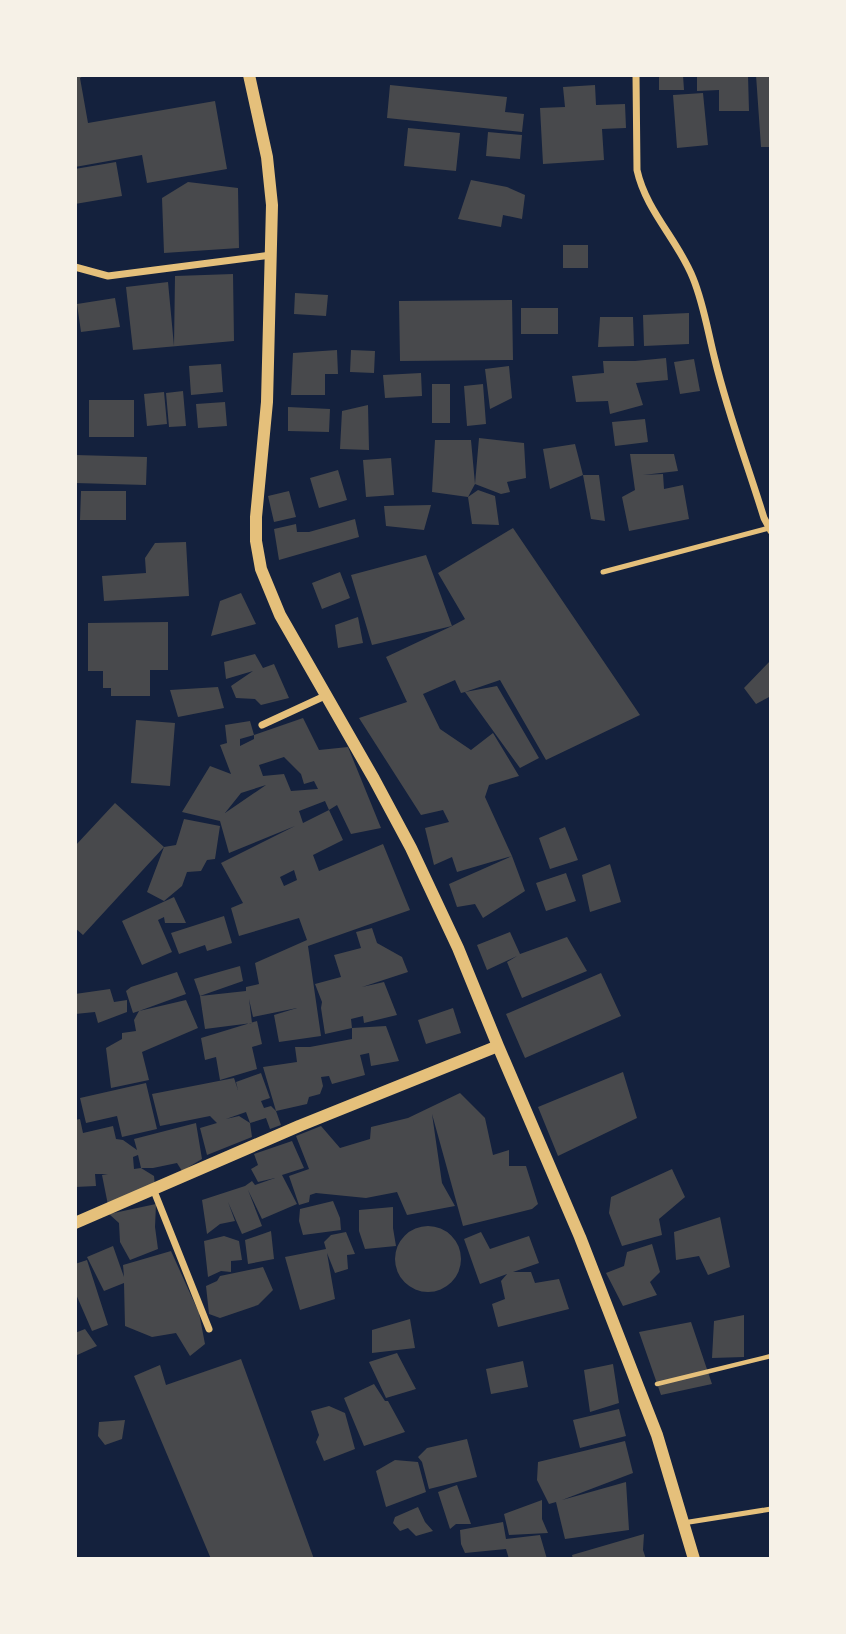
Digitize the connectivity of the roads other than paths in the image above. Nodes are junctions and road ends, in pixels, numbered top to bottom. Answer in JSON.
{"nodes":[{"id":1,"x":249,"y":75,"type":"edge"},
{"id":2,"x":636,"y":75,"type":"edge"},
{"id":3,"x":272,"y":255,"type":"junction"},
{"id":4,"x":75,"y":267,"type":"edge"},
{"id":5,"x":770,"y":529,"type":"edge"},
{"id":6,"x":603,"y":572,"type":"dead end"},
{"id":7,"x":327,"y":695,"type":"junction"},
{"id":8,"x":262,"y":725,"type":"dead end"},
{"id":9,"x":498,"y":1046,"type":"junction"},
{"id":10,"x":154,"y":1191,"type":"junction"},
{"id":11,"x":75,"y":1223,"type":"edge"},
{"id":12,"x":209,"y":1329,"type":"dead end"},
{"id":13,"x":771,"y":1509,"type":"edge"},
{"id":14,"x":683,"y":1523,"type":"junction"},
{"id":15,"x":694,"y":1559,"type":"edge"}],
"edges":[{"from":1,"to":3,"type":"street"},
{"from":2,"to":5,"type":"street"},
{"from":3,"to":4,"type":"street"},
{"from":3,"to":7,"type":"street"},
{"from":5,"to":6,"type":"lane"},
{"from":7,"to":8,"type":"street"},
{"from":7,"to":9,"type":"street"},
{"from":9,"to":10,"type":"street"},
{"from":9,"to":14,"type":"street"},
{"from":10,"to":11,"type":"street"},
{"from":10,"to":12,"type":"street"},
{"from":13,"to":14,"type":"lane"},
{"from":14,"to":15,"type":"street"}]}
